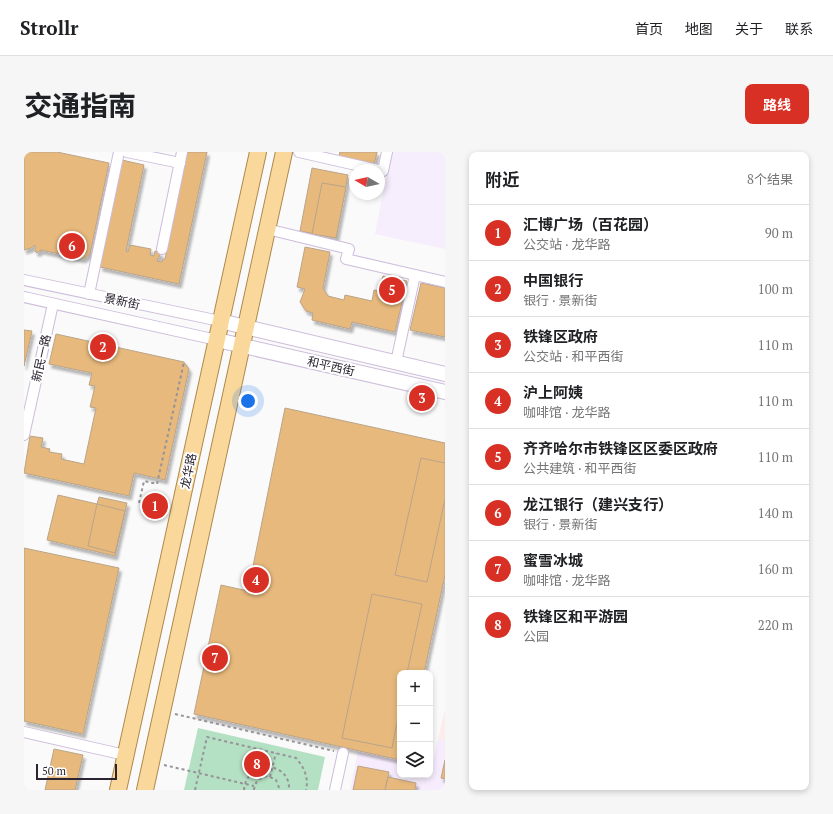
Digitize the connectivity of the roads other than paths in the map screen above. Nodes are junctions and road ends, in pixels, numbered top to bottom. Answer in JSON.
{"nodes":[{"id":1,"x":120,"y":152,"type":"edge"},
{"id":2,"x":127,"y":152,"type":"edge"},
{"id":3,"x":182,"y":152,"type":"edge"},
{"id":4,"x":258,"y":152,"type":"edge"},
{"id":5,"x":284,"y":152,"type":"edge"},
{"id":6,"x":299,"y":152,"type":"edge"},
{"id":7,"x":387,"y":152,"type":"edge"},
{"id":8,"x":180,"y":163,"type":"junction"},
{"id":9,"x":352,"y":164,"type":"edge"},
{"id":10,"x":384,"y":164,"type":"edge"},
{"id":11,"x":267,"y":229,"type":"junction"},
{"id":12,"x":162,"y":249,"type":"dead end"},
{"id":13,"x":415,"y":276,"type":"junction"},
{"id":14,"x":24,"y":280,"type":"edge"},
{"id":15,"x":445,"y":282,"type":"edge"},
{"id":16,"x":89,"y":294,"type":"junction"},
{"id":17,"x":24,"y":297,"type":"edge"},
{"id":18,"x":53,"y":304,"type":"junction"},
{"id":19,"x":220,"y":321,"type":"junction"},
{"id":20,"x":246,"y":327,"type":"junction"},
{"id":21,"x":217,"y":340,"type":"junction"},
{"id":22,"x":242,"y":346,"type":"junction"},
{"id":23,"x":396,"y":362,"type":"junction"},
{"id":24,"x":445,"y":374,"type":"edge"},
{"id":25,"x":445,"y":392,"type":"edge"},
{"id":26,"x":24,"y":436,"type":"edge"},
{"id":27,"x":24,"y":732,"type":"edge"},
{"id":28,"x":343,"y":754,"type":"road end"},
{"id":29,"x":125,"y":755,"type":"junction"},
{"id":30,"x":118,"y":790,"type":"edge"},
{"id":31,"x":145,"y":790,"type":"edge"},
{"id":32,"x":335,"y":790,"type":"edge"}],
"edges":[{"from":1,"to":16,"type":"street"},
{"from":2,"to":8,"type":"street"},
{"from":3,"to":8,"type":"street"},
{"from":4,"to":19,"type":"main road","name":"龙华路"},
{"from":5,"to":11,"type":"main road"},
{"from":6,"to":9,"type":"street"},
{"from":7,"to":10,"type":"street"},
{"from":8,"to":12,"type":"street"},
{"from":11,"to":13,"type":"street"},
{"from":11,"to":20,"type":"main road"},
{"from":13,"to":15,"type":"street"},
{"from":13,"to":23,"type":"street"},
{"from":14,"to":16,"type":"street","name":"景新街"},
{"from":16,"to":19,"type":"street","name":"景新街"},
{"from":17,"to":18,"type":"street","name":"景新街"},
{"from":18,"to":21,"type":"street","name":"景新街"},
{"from":18,"to":26,"type":"street","name":"新民一路"},
{"from":19,"to":20,"type":"main road","name":"和平西街"},
{"from":19,"to":21,"type":"main road","name":"龙华路"},
{"from":20,"to":22,"type":"main road"},
{"from":20,"to":23,"type":"main road","name":"和平西街"},
{"from":21,"to":22,"type":"main road","name":"和平西街"},
{"from":21,"to":29,"type":"main road","name":"龙华路"},
{"from":22,"to":25,"type":"main road","name":"和平西街"},
{"from":22,"to":31,"type":"main road"},
{"from":23,"to":24,"type":"main road","name":"和平西街"},
{"from":27,"to":29,"type":"street"},
{"from":28,"to":32,"type":"street"},
{"from":29,"to":30,"type":"main road","name":"龙华路"}]}
